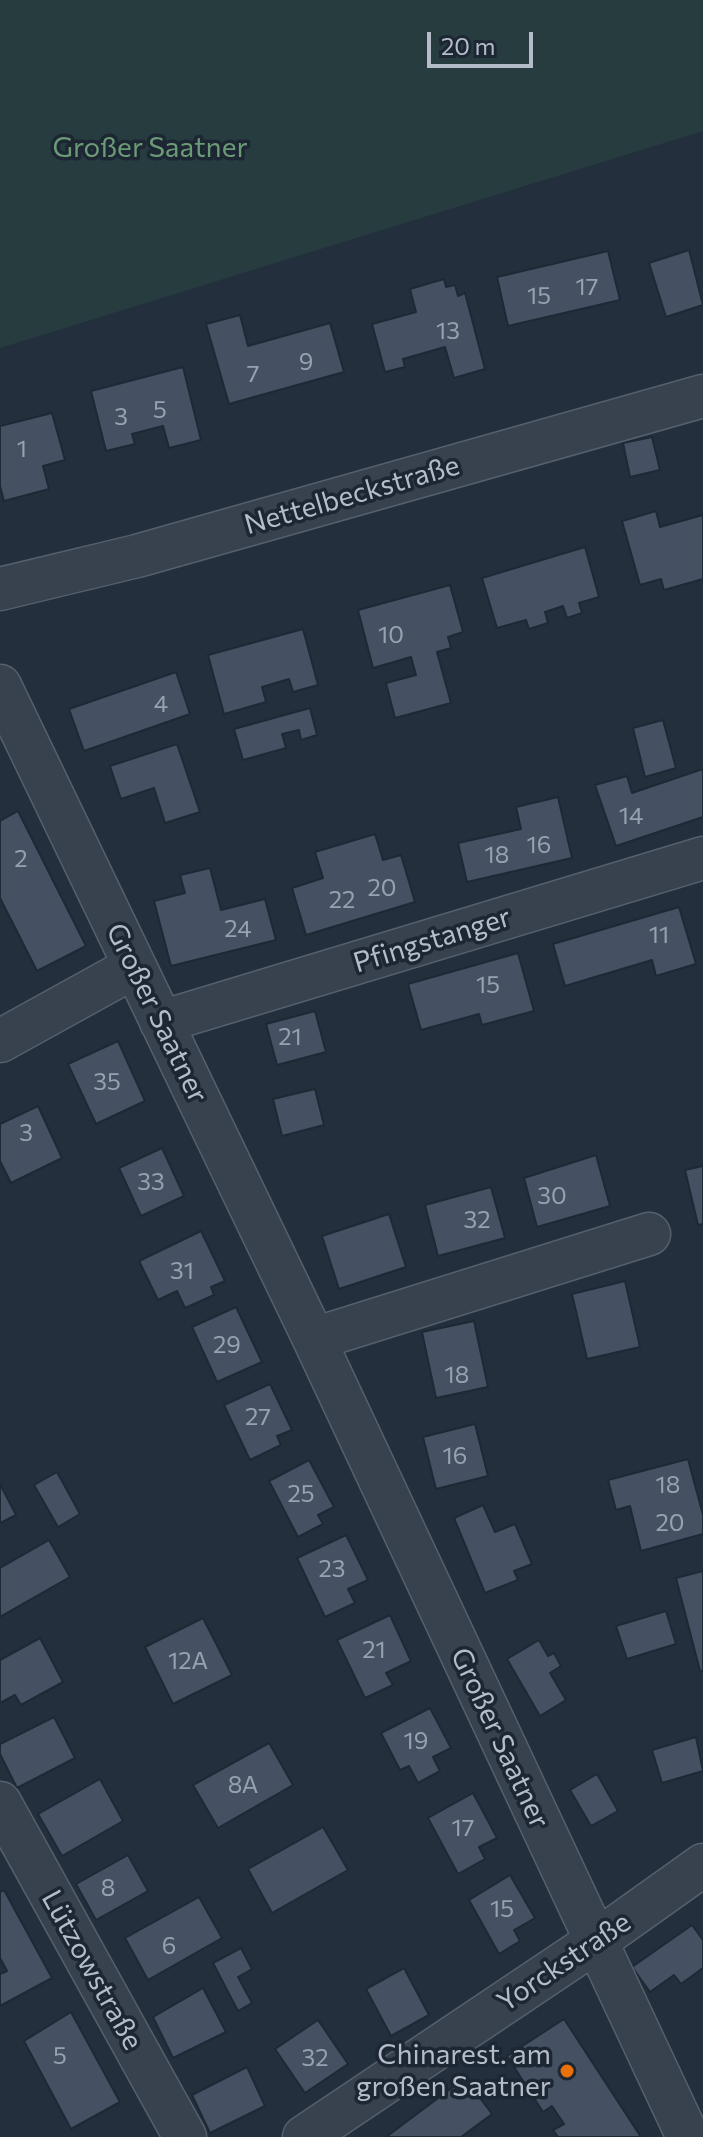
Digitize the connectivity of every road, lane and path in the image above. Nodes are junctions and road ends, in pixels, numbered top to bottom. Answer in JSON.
{"nodes":[{"id":1,"x":703,"y":396,"type":"edge"},
{"id":2,"x":0,"y":589,"type":"edge"},
{"id":3,"x":0,"y":686,"type":"edge"},
{"id":4,"x":703,"y":858,"type":"edge"},
{"id":5,"x":134,"y":967,"type":"junction"},
{"id":6,"x":161,"y":1022,"type":"junction"},
{"id":7,"x":0,"y":1041,"type":"edge"},
{"id":8,"x":649,"y":1234,"type":"dead end"},
{"id":9,"x":314,"y":1339,"type":"junction"},
{"id":10,"x":0,"y":1803,"type":"edge"},
{"id":11,"x":703,"y":1865,"type":"edge"},
{"id":12,"x":595,"y":1942,"type":"junction"},
{"id":13,"x":185,"y":2137,"type":"edge"},
{"id":14,"x":304,"y":2137,"type":"edge"},
{"id":15,"x":688,"y":2137,"type":"edge"}],
"edges":[{"from":1,"to":2,"type":"street","name":"Nettelbeckstraße"},
{"from":3,"to":5,"type":"street","name":"Großer Saatner"},
{"from":4,"to":6,"type":"street","name":"Pfingstanger"},
{"from":5,"to":6,"type":"street","name":"Großer Saatner"},
{"from":5,"to":7,"type":"street"},
{"from":6,"to":9,"type":"street","name":"Großer Saatner"},
{"from":8,"to":9,"type":"street"},
{"from":9,"to":12,"type":"street","name":"Großer Saatner"},
{"from":10,"to":13,"type":"street","name":"Lützowstraße"},
{"from":11,"to":12,"type":"street","name":"Yorckstraße"},
{"from":12,"to":14,"type":"street","name":"Yorckstraße"},
{"from":12,"to":15,"type":"street","name":"Großer Saatner"}]}
